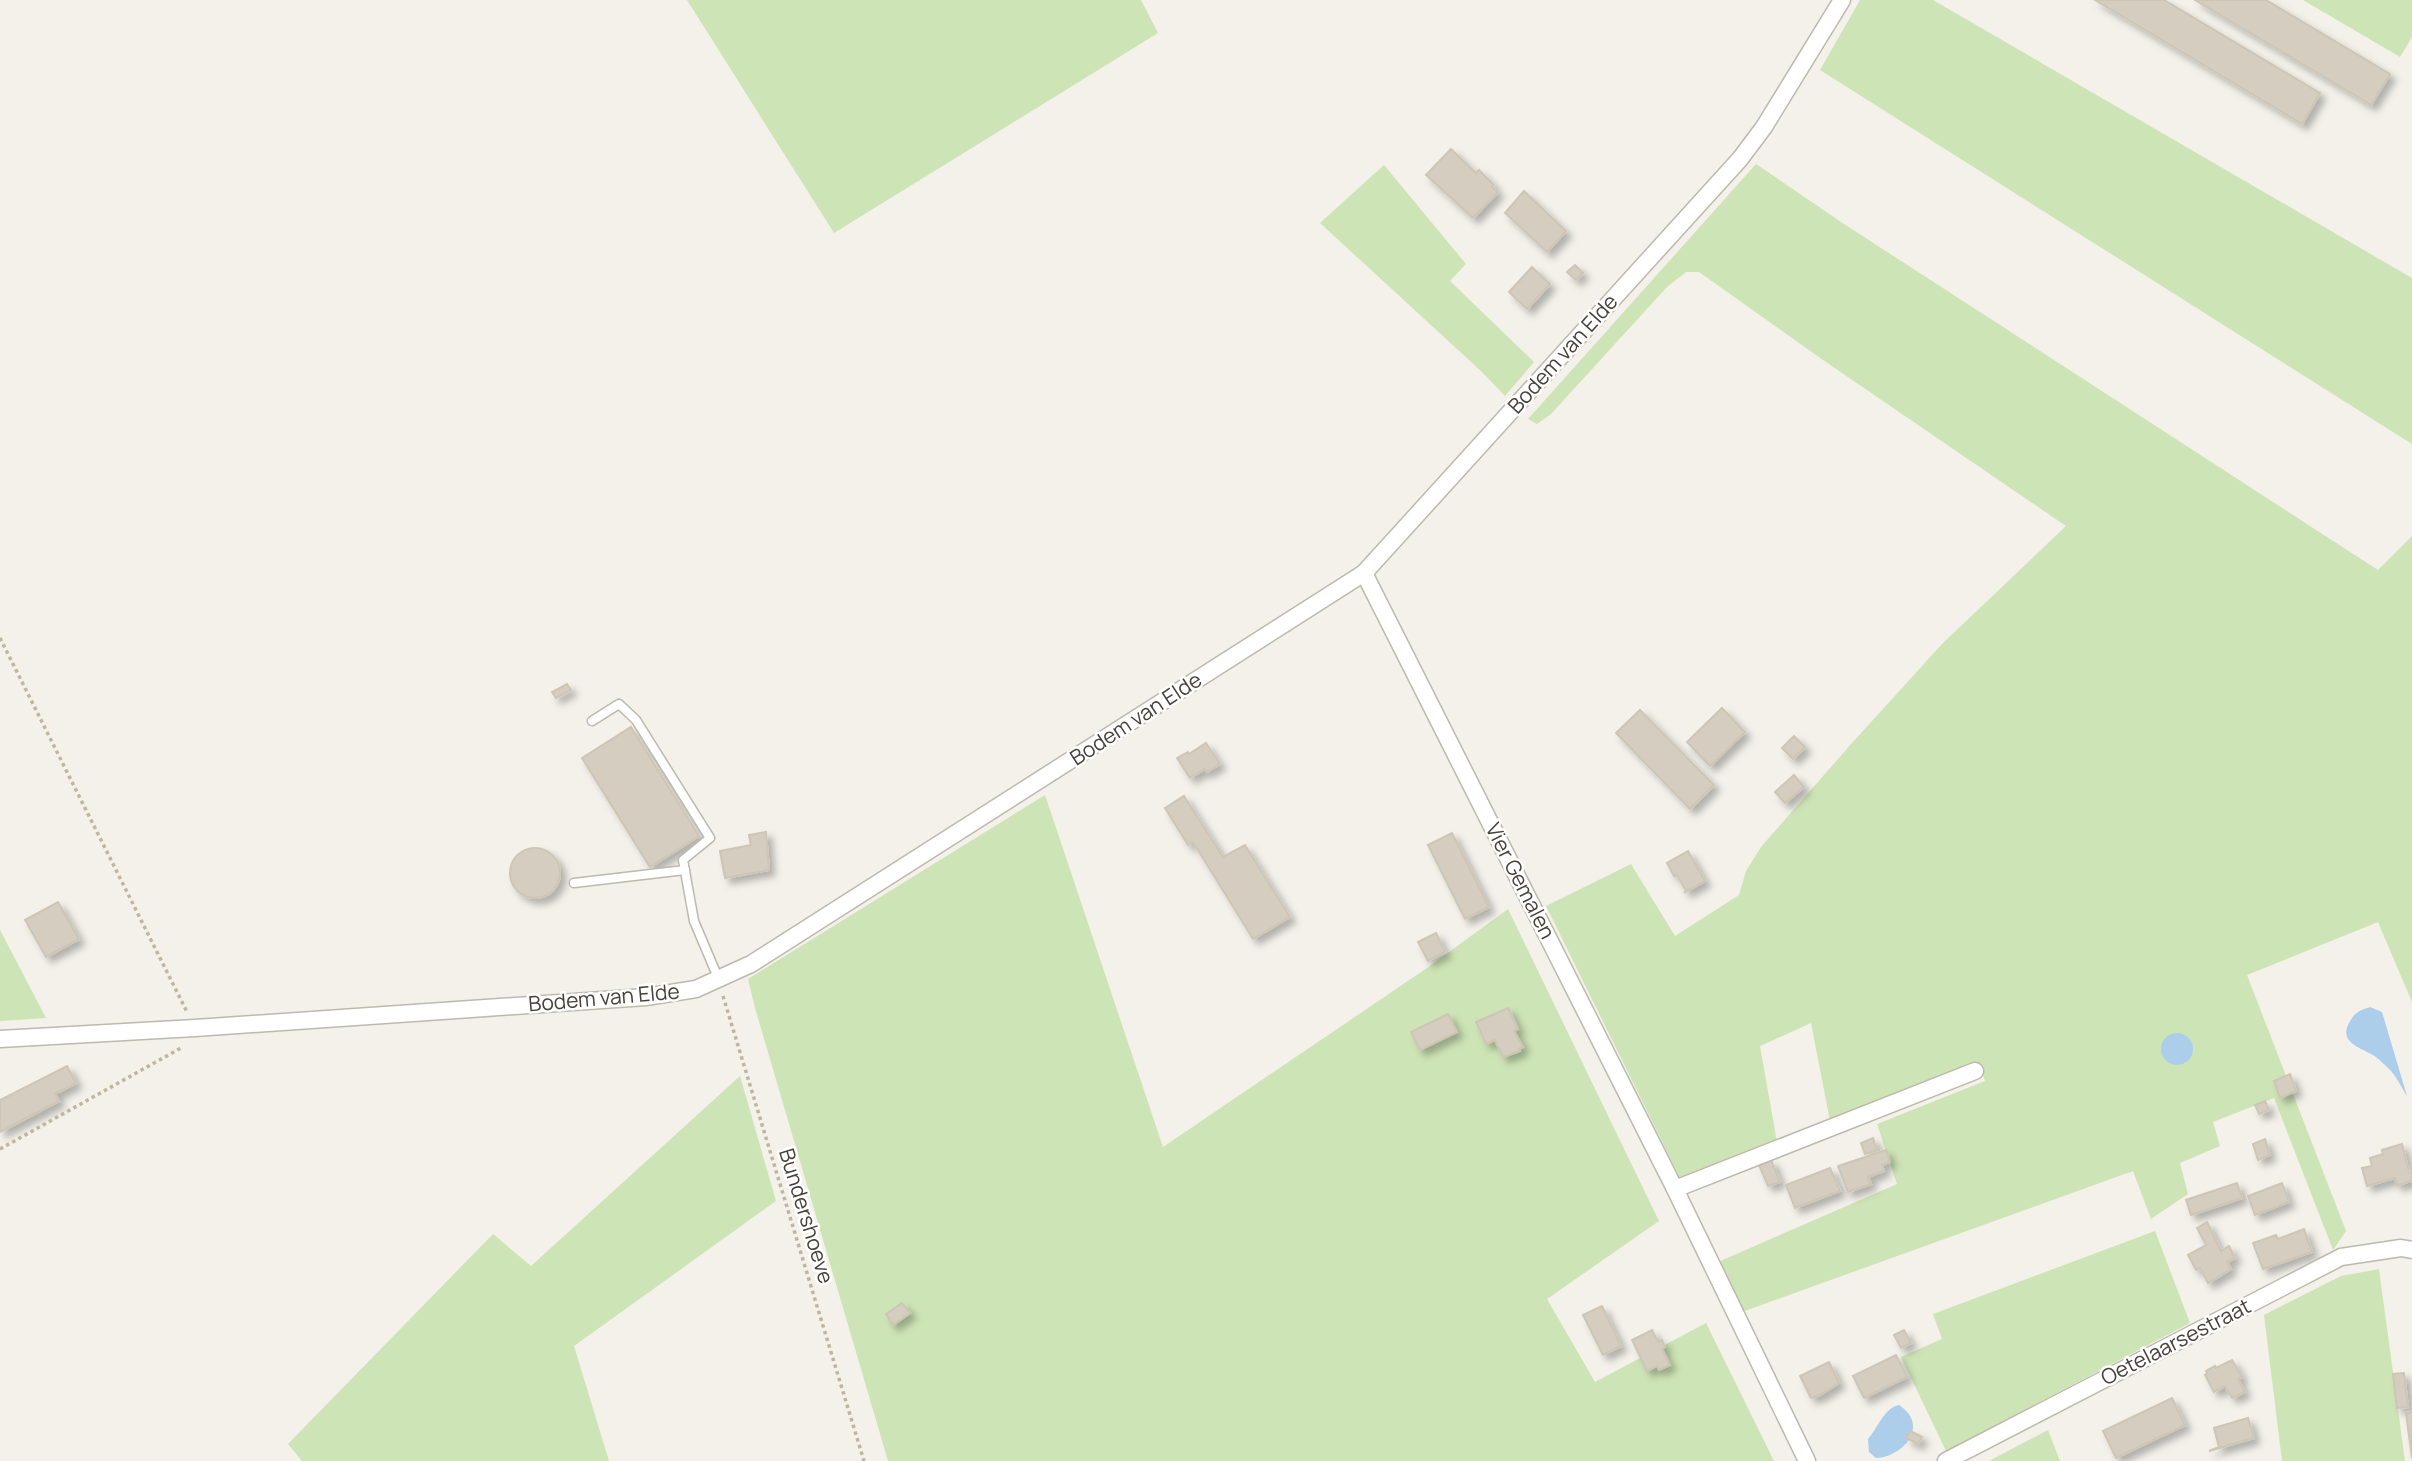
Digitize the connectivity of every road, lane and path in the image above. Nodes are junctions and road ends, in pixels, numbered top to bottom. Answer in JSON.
{"nodes":[{"id":1,"x":1842,"y":0,"type":"edge"},
{"id":2,"x":1364,"y":573,"type":"junction"},
{"id":3,"x":0,"y":638,"type":"edge"},
{"id":4,"x":593,"y":720,"type":"dead end"},
{"id":5,"x":685,"y":870,"type":"junction"},
{"id":6,"x":574,"y":883,"type":"dead end"},
{"id":7,"x":719,"y":980,"type":"junction"},
{"id":8,"x":195,"y":1028,"type":"junction"},
{"id":9,"x":0,"y":1039,"type":"edge"},
{"id":10,"x":1975,"y":1071,"type":"dead end"},
{"id":11,"x":0,"y":1149,"type":"edge"},
{"id":12,"x":1675,"y":1189,"type":"junction"},
{"id":13,"x":2412,"y":1250,"type":"edge"},
{"id":14,"x":863,"y":1461,"type":"edge"},
{"id":15,"x":1807,"y":1461,"type":"edge"},
{"id":16,"x":1946,"y":1461,"type":"edge"}],
"edges":[{"from":1,"to":2,"type":"street","name":"Bodem van Elde"},
{"from":2,"to":7,"type":"street","name":"Bodem van Elde"},
{"from":2,"to":12,"type":"street","name":"Vier Gemalen"},
{"from":3,"to":8,"type":"path"},
{"from":4,"to":5,"type":"lane"},
{"from":5,"to":6,"type":"lane"},
{"from":5,"to":7,"type":"lane"},
{"from":7,"to":8,"type":"street","name":"Bodem van Elde"},
{"from":7,"to":14,"type":"path","name":"Bundershoeve"},
{"from":8,"to":9,"type":"street","name":"Bodem van Elde"},
{"from":8,"to":11,"type":"path"},
{"from":10,"to":12,"type":"street"},
{"from":12,"to":15,"type":"street","name":"Vier Gemalen"},
{"from":13,"to":16,"type":"street","name":"Oetelaarsestraat"}]}
